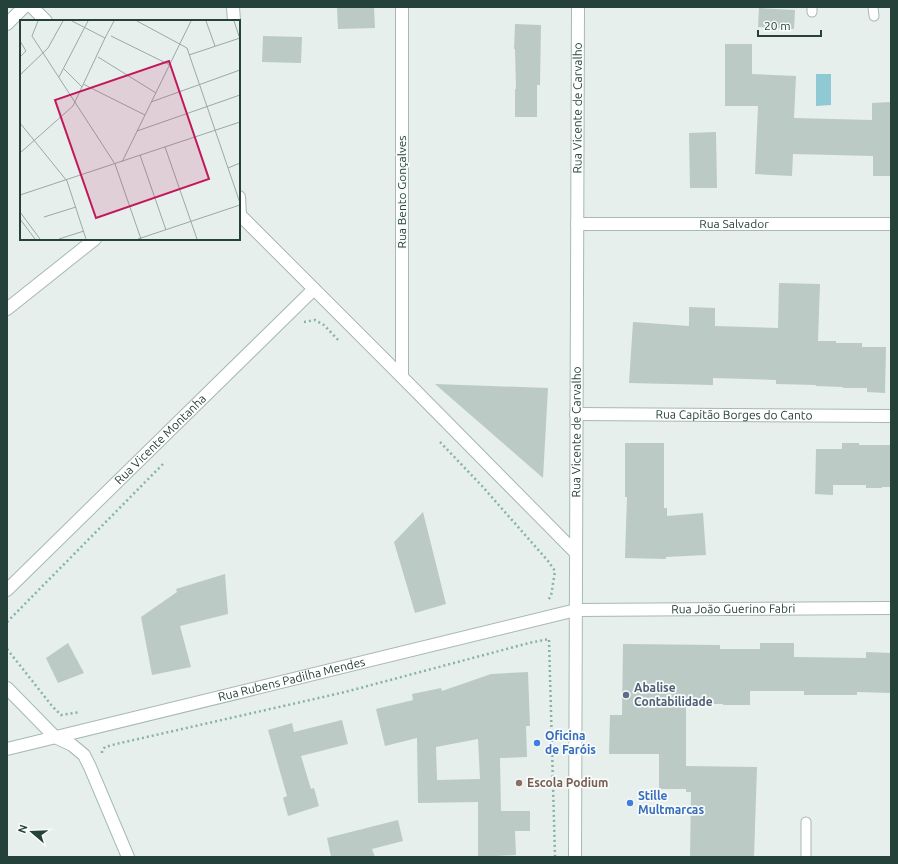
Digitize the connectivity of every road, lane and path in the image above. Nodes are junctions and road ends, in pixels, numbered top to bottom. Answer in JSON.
{"nodes":[{"id":1,"x":24,"y":7,"type":"edge"},
{"id":2,"x":32,"y":7,"type":"edge"},
{"id":3,"x":233,"y":7,"type":"edge"},
{"id":4,"x":402,"y":7,"type":"edge"},
{"id":5,"x":578,"y":7,"type":"edge"},
{"id":6,"x":45,"y":20,"type":"edge"},
{"id":7,"x":234,"y":20,"type":"edge"},
{"id":8,"x":7,"y":24,"type":"edge"},
{"id":9,"x":240,"y":215,"type":"edge"},
{"id":10,"x":577,"y":224,"type":"junction"},
{"id":11,"x":891,"y":224,"type":"edge"},
{"id":12,"x":94,"y":240,"type":"edge"},
{"id":13,"x":314,"y":289,"type":"junction"},
{"id":14,"x":7,"y":309,"type":"edge"},
{"id":15,"x":302,"y":323,"type":"dead end"},
{"id":16,"x":340,"y":342,"type":"dead end"},
{"id":17,"x":402,"y":377,"type":"junction"},
{"id":18,"x":576,"y":414,"type":"junction"},
{"id":19,"x":891,"y":416,"type":"edge"},
{"id":20,"x":439,"y":441,"type":"dead end"},
{"id":21,"x":167,"y":459,"type":"dead end"},
{"id":22,"x":576,"y":553,"type":"junction"},
{"id":23,"x":7,"y":590,"type":"edge"},
{"id":24,"x":545,"y":604,"type":"dead end"},
{"id":25,"x":891,"y":608,"type":"edge"},
{"id":26,"x":576,"y":610,"type":"junction"},
{"id":27,"x":7,"y":622,"type":"edge"},
{"id":28,"x":7,"y":650,"type":"edge"},
{"id":29,"x":7,"y":688,"type":"edge"},
{"id":30,"x":85,"y":711,"type":"dead end"},
{"id":31,"x":55,"y":737,"type":"junction"},
{"id":32,"x":7,"y":749,"type":"edge"},
{"id":33,"x":103,"y":757,"type":"dead end"},
{"id":34,"x":806,"y":822,"type":"dead end"},
{"id":35,"x":128,"y":857,"type":"edge"},
{"id":36,"x":555,"y":857,"type":"edge"},
{"id":37,"x":575,"y":857,"type":"edge"},
{"id":38,"x":806,"y":857,"type":"edge"}],
"edges":[{"from":1,"to":8,"type":"street"},
{"from":2,"to":6,"type":"street"},
{"from":3,"to":7,"type":"street"},
{"from":4,"to":17,"type":"street","name":"Rua Bento Gonçalves"},
{"from":5,"to":10,"type":"street","name":"Rua Vicente de Carvalho"},
{"from":9,"to":13,"type":"street"},
{"from":10,"to":11,"type":"street","name":"Rua Salvador"},
{"from":10,"to":18,"type":"street","name":"Rua Vicente de Carvalho"},
{"from":12,"to":14,"type":"street"},
{"from":13,"to":17,"type":"street"},
{"from":13,"to":23,"type":"street","name":"Rua Vicente Montanha"},
{"from":15,"to":16,"type":"path"},
{"from":17,"to":22,"type":"street"},
{"from":18,"to":19,"type":"street","name":"Rua Capitão Borges do Canto"},
{"from":18,"to":22,"type":"street","name":"Rua Vicente de Carvalho"},
{"from":20,"to":24,"type":"path"},
{"from":21,"to":27,"type":"path"},
{"from":22,"to":26,"type":"street","name":"Rua Vicente de Carvalho"},
{"from":25,"to":26,"type":"street","name":"Rua João Guerino Fabri"},
{"from":26,"to":31,"type":"street","name":"Rua Rubens Padilha Mendes"},
{"from":26,"to":37,"type":"street","name":"Rua Vicente de Carvalho"},
{"from":28,"to":30,"type":"path"},
{"from":29,"to":31,"type":"street"},
{"from":31,"to":32,"type":"street","name":"Rua Rubens Padilha Mendes"},
{"from":31,"to":35,"type":"street"},
{"from":33,"to":36,"type":"path"},
{"from":34,"to":38,"type":"lane"}]}
